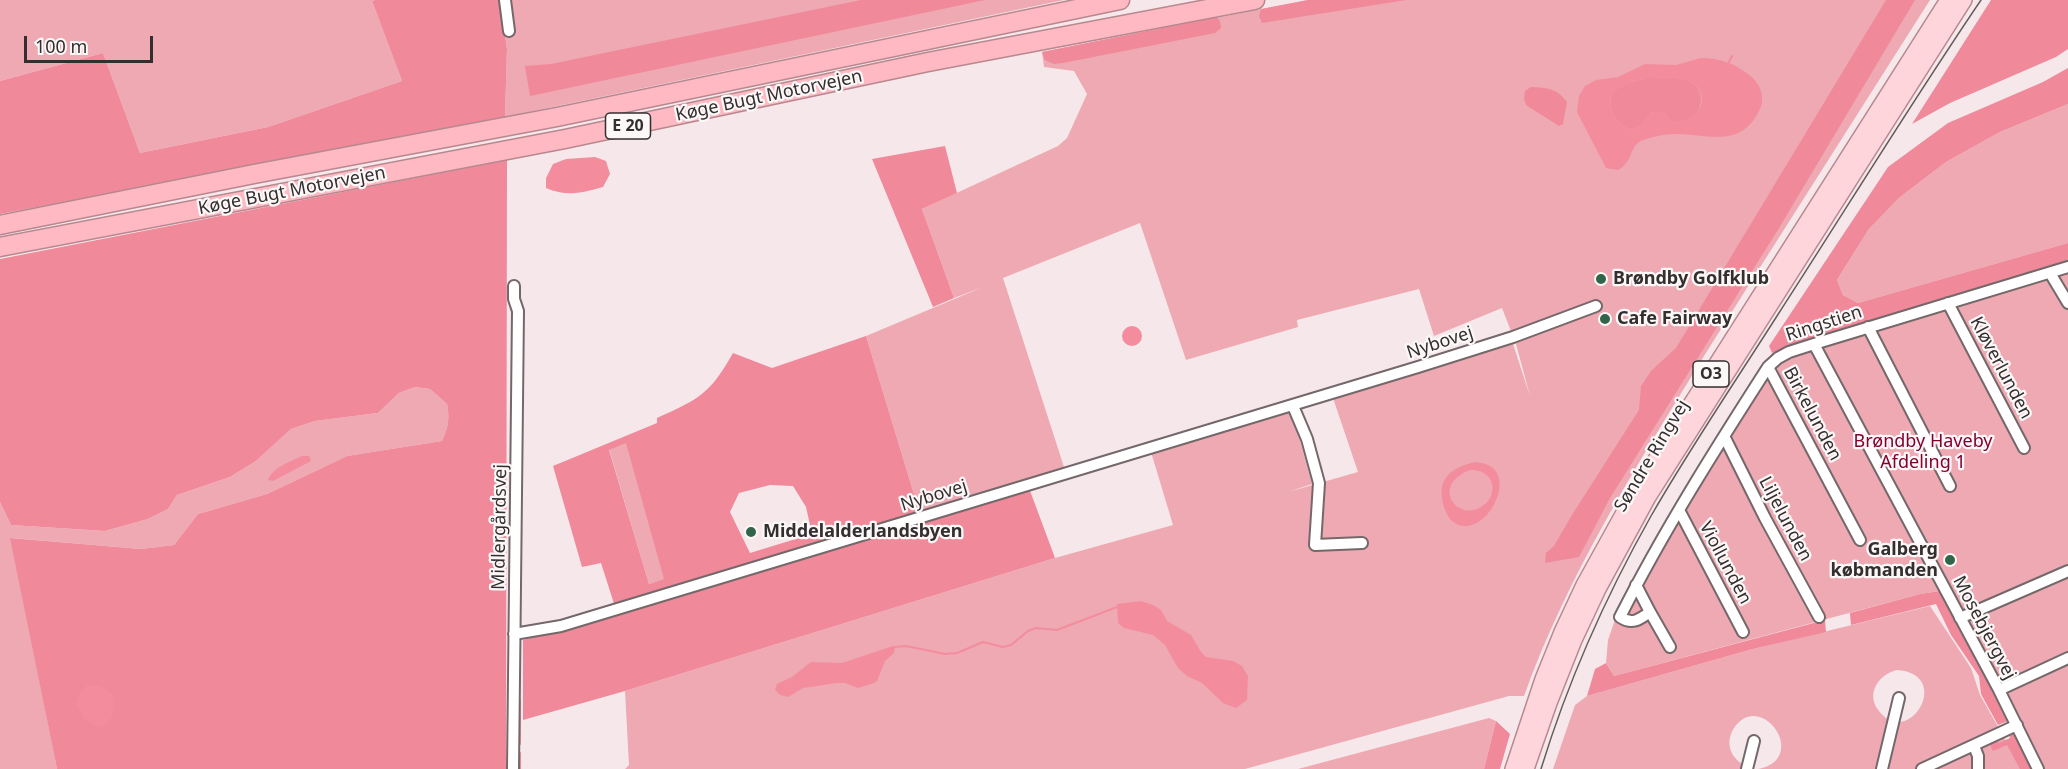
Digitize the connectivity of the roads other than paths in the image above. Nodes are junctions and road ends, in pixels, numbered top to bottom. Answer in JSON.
{"nodes":[{"id":1,"x":505,"y":0,"type":"edge"},
{"id":2,"x":1120,"y":0,"type":"edge"},
{"id":3,"x":1255,"y":0,"type":"edge"},
{"id":4,"x":1948,"y":0,"type":"edge"},
{"id":5,"x":1964,"y":0,"type":"edge"},
{"id":6,"x":509,"y":31,"type":"dead end"},
{"id":7,"x":0,"y":225,"type":"edge"},
{"id":8,"x":0,"y":247,"type":"edge"},
{"id":9,"x":2068,"y":267,"type":"edge"},
{"id":10,"x":2050,"y":273,"type":"junction"},
{"id":11,"x":514,"y":285,"type":"dead end"},
{"id":12,"x":1948,"y":303,"type":"junction"},
{"id":13,"x":2068,"y":303,"type":"edge"},
{"id":14,"x":1596,"y":306,"type":"dead end"},
{"id":15,"x":1868,"y":327,"type":"junction"},
{"id":16,"x":1814,"y":344,"type":"junction"},
{"id":17,"x":1768,"y":367,"type":"junction"},
{"id":18,"x":1293,"y":406,"type":"junction"},
{"id":19,"x":1724,"y":436,"type":"junction"},
{"id":20,"x":2024,"y":448,"type":"dead end"},
{"id":21,"x":1950,"y":486,"type":"dead end"},
{"id":22,"x":1678,"y":510,"type":"junction"},
{"id":23,"x":1860,"y":540,"type":"dead end"},
{"id":24,"x":1362,"y":543,"type":"dead end"},
{"id":25,"x":2068,"y":571,"type":"edge"},
{"id":26,"x":1636,"y":585,"type":"junction"},
{"id":27,"x":1650,"y":612,"type":"junction"},
{"id":28,"x":1819,"y":617,"type":"dead end"},
{"id":29,"x":1960,"y":618,"type":"junction"},
{"id":30,"x":1743,"y":632,"type":"dead end"},
{"id":31,"x":514,"y":634,"type":"junction"},
{"id":32,"x":1670,"y":647,"type":"dead end"},
{"id":33,"x":2068,"y":658,"type":"edge"},
{"id":34,"x":1999,"y":690,"type":"junction"},
{"id":35,"x":1899,"y":698,"type":"dead end"},
{"id":36,"x":2017,"y":725,"type":"junction"},
{"id":37,"x":1755,"y":741,"type":"dead end"},
{"id":38,"x":1974,"y":746,"type":"junction"},
{"id":39,"x":513,"y":769,"type":"edge"},
{"id":40,"x":1513,"y":769,"type":"edge"},
{"id":41,"x":1527,"y":769,"type":"edge"},
{"id":42,"x":1747,"y":769,"type":"edge"},
{"id":43,"x":1882,"y":769,"type":"edge"},
{"id":44,"x":1922,"y":769,"type":"edge"},
{"id":45,"x":1978,"y":769,"type":"edge"},
{"id":46,"x":2038,"y":769,"type":"edge"}],
"edges":[{"from":1,"to":6,"type":"street"},
{"from":2,"to":7,"type":"highway","name":"Køge Bugt Motorvejen","number":"E 20"},
{"from":3,"to":8,"type":"highway","name":"Køge Bugt Motorvejen","number":"E 20"},
{"from":4,"to":40,"type":"main road","name":"Søndre Ringvej","number":"O3"},
{"from":5,"to":41,"type":"main road","name":"Søndre Ringvej","number":"O3"},
{"from":9,"to":10,"type":"street","name":"Ringstien"},
{"from":10,"to":12,"type":"street","name":"Ringstien"},
{"from":10,"to":13,"type":"street"},
{"from":11,"to":31,"type":"street","name":"Midlergårdsvej"},
{"from":12,"to":15,"type":"street","name":"Ringstien"},
{"from":12,"to":20,"type":"street","name":"Kløverlunden"},
{"from":14,"to":18,"type":"street","name":"Nybovej"},
{"from":15,"to":16,"type":"street","name":"Ringstien"},
{"from":15,"to":21,"type":"street"},
{"from":16,"to":17,"type":"street","name":"Ringstien"},
{"from":16,"to":29,"type":"street","name":"Mosebjergvej"},
{"from":17,"to":19,"type":"street","name":"Ringstien"},
{"from":17,"to":23,"type":"street","name":"Birkelunden"},
{"from":18,"to":24,"type":"street"},
{"from":18,"to":31,"type":"street","name":"Nybovej"},
{"from":19,"to":22,"type":"street","name":"Ringstien"},
{"from":19,"to":28,"type":"street","name":"Liljelunden"},
{"from":22,"to":26,"type":"street","name":"Ringstien"},
{"from":22,"to":30,"type":"street","name":"Viollunden"},
{"from":25,"to":29,"type":"street"},
{"from":26,"to":27,"type":"street"},
{"from":26,"to":27,"type":"street","name":"Ringstien"},
{"from":27,"to":32,"type":"street"},
{"from":29,"to":34,"type":"street","name":"Mosebjergvej"},
{"from":31,"to":39,"type":"street","name":"Midlergårdsvej"},
{"from":33,"to":34,"type":"street"},
{"from":34,"to":36,"type":"street","name":"Mosebjergvej"},
{"from":35,"to":43,"type":"street"},
{"from":36,"to":38,"type":"street"},
{"from":36,"to":46,"type":"street","name":"Mosebjergvej"},
{"from":37,"to":42,"type":"street"},
{"from":38,"to":44,"type":"street"},
{"from":38,"to":45,"type":"street"}]}
